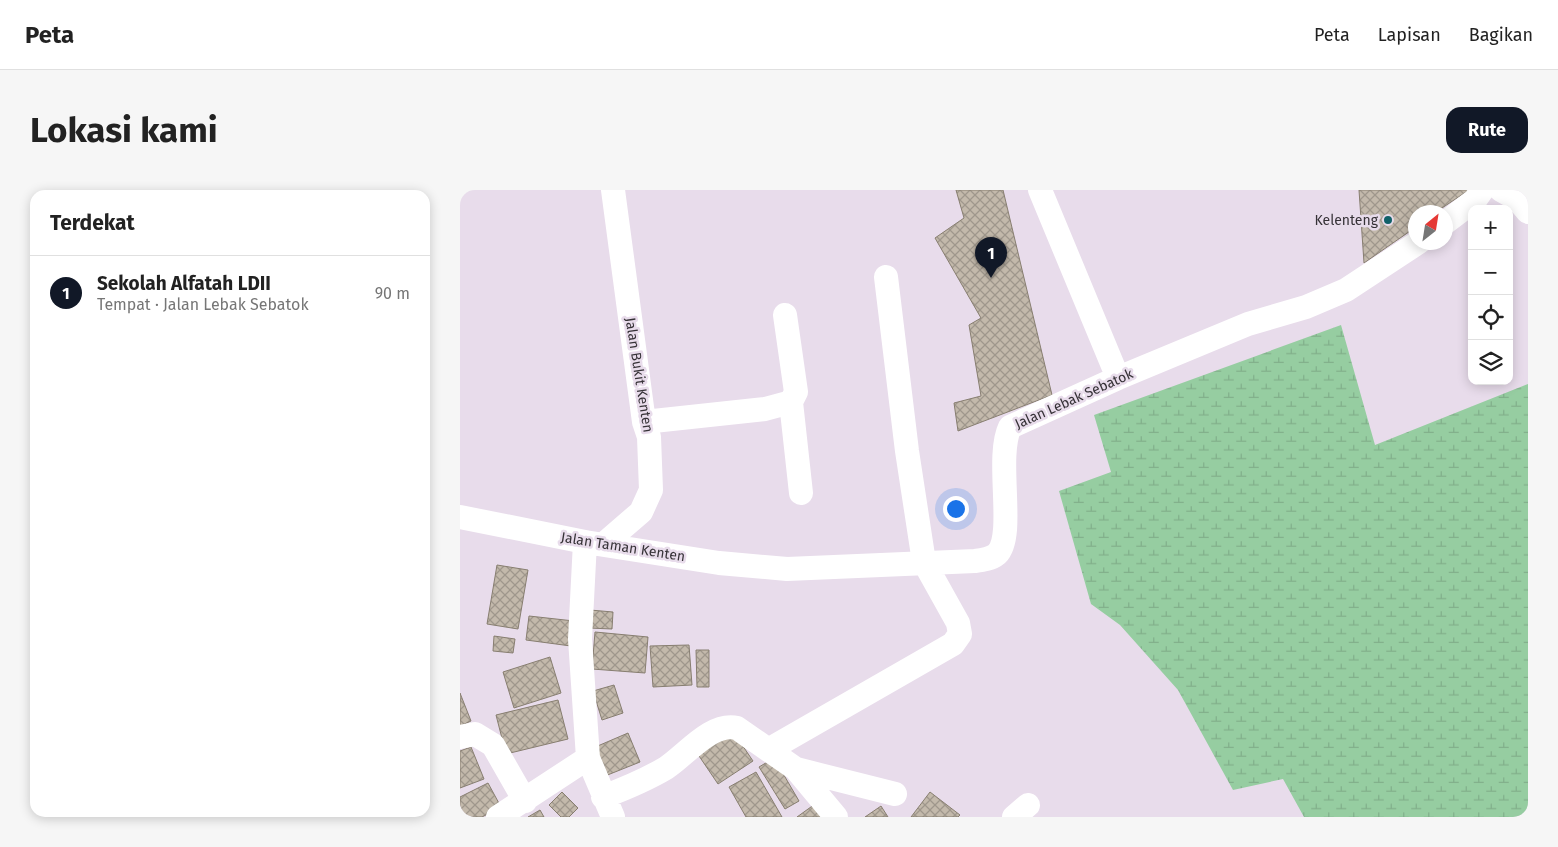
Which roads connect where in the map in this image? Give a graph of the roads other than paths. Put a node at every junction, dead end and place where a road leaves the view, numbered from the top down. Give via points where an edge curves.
1 (613, 190) edge
2 (1040, 190) edge
3 (1482, 190) edge
4 (1501, 190) edge
5 (1528, 212) edge
6 (1453, 217) edge
7 (1408, 249) edge
8 (886, 277) dead end
9 (785, 315) dead end
10 (1118, 378) junction
11 (790, 402) junction
12 (644, 422) junction
13 (801, 493) dead end
14 (460, 517) edge
15 (595, 542) junction
16 (924, 562) junction
17 (787, 569) joint
18 (460, 737) edge
19 (770, 750) junction
20 (588, 758) junction
21 (796, 769) junction
22 (895, 794) dead end
23 (525, 801) junction
24 (608, 807) edge
25 (498, 817) edge
26 (836, 817) edge

1 - 12 street, Jalan Bukit Kenten
2 - 10 street
3 - 6 street via 1475,200
4 - 5 street via 1517,199
7 - 10 street, Jalan Lebak Sebatok via 1346,290 1306,307 1248,324
8 - 16 street
9 - 11 street via 796,392
10 - 16 street, Jalan Lebak Sebatok via 1010,427 1005,443 1005,534 998,553 975,561
11 - 12 street via 765,409
11 - 13 street
12 - 15 street, Jalan Bukit Kenten via 649,437 650,496 635,519
14 - 15 street, Jalan Taman Kenten
15 - 17 street, Jalan Taman Kenten via 720,563
15 - 20 street via 580,639
16 - 17 street, Jalan Lebak Sebatok
16 - 19 street via 958,623 957,641
18 - 23 street via 476,734 492,745
19 - 21 street
19 - 24 street via 737,728 726,726 665,768 629,787
20 - 23 street
20 - 24 street
21 - 22 street
21 - 26 street
23 - 25 street

